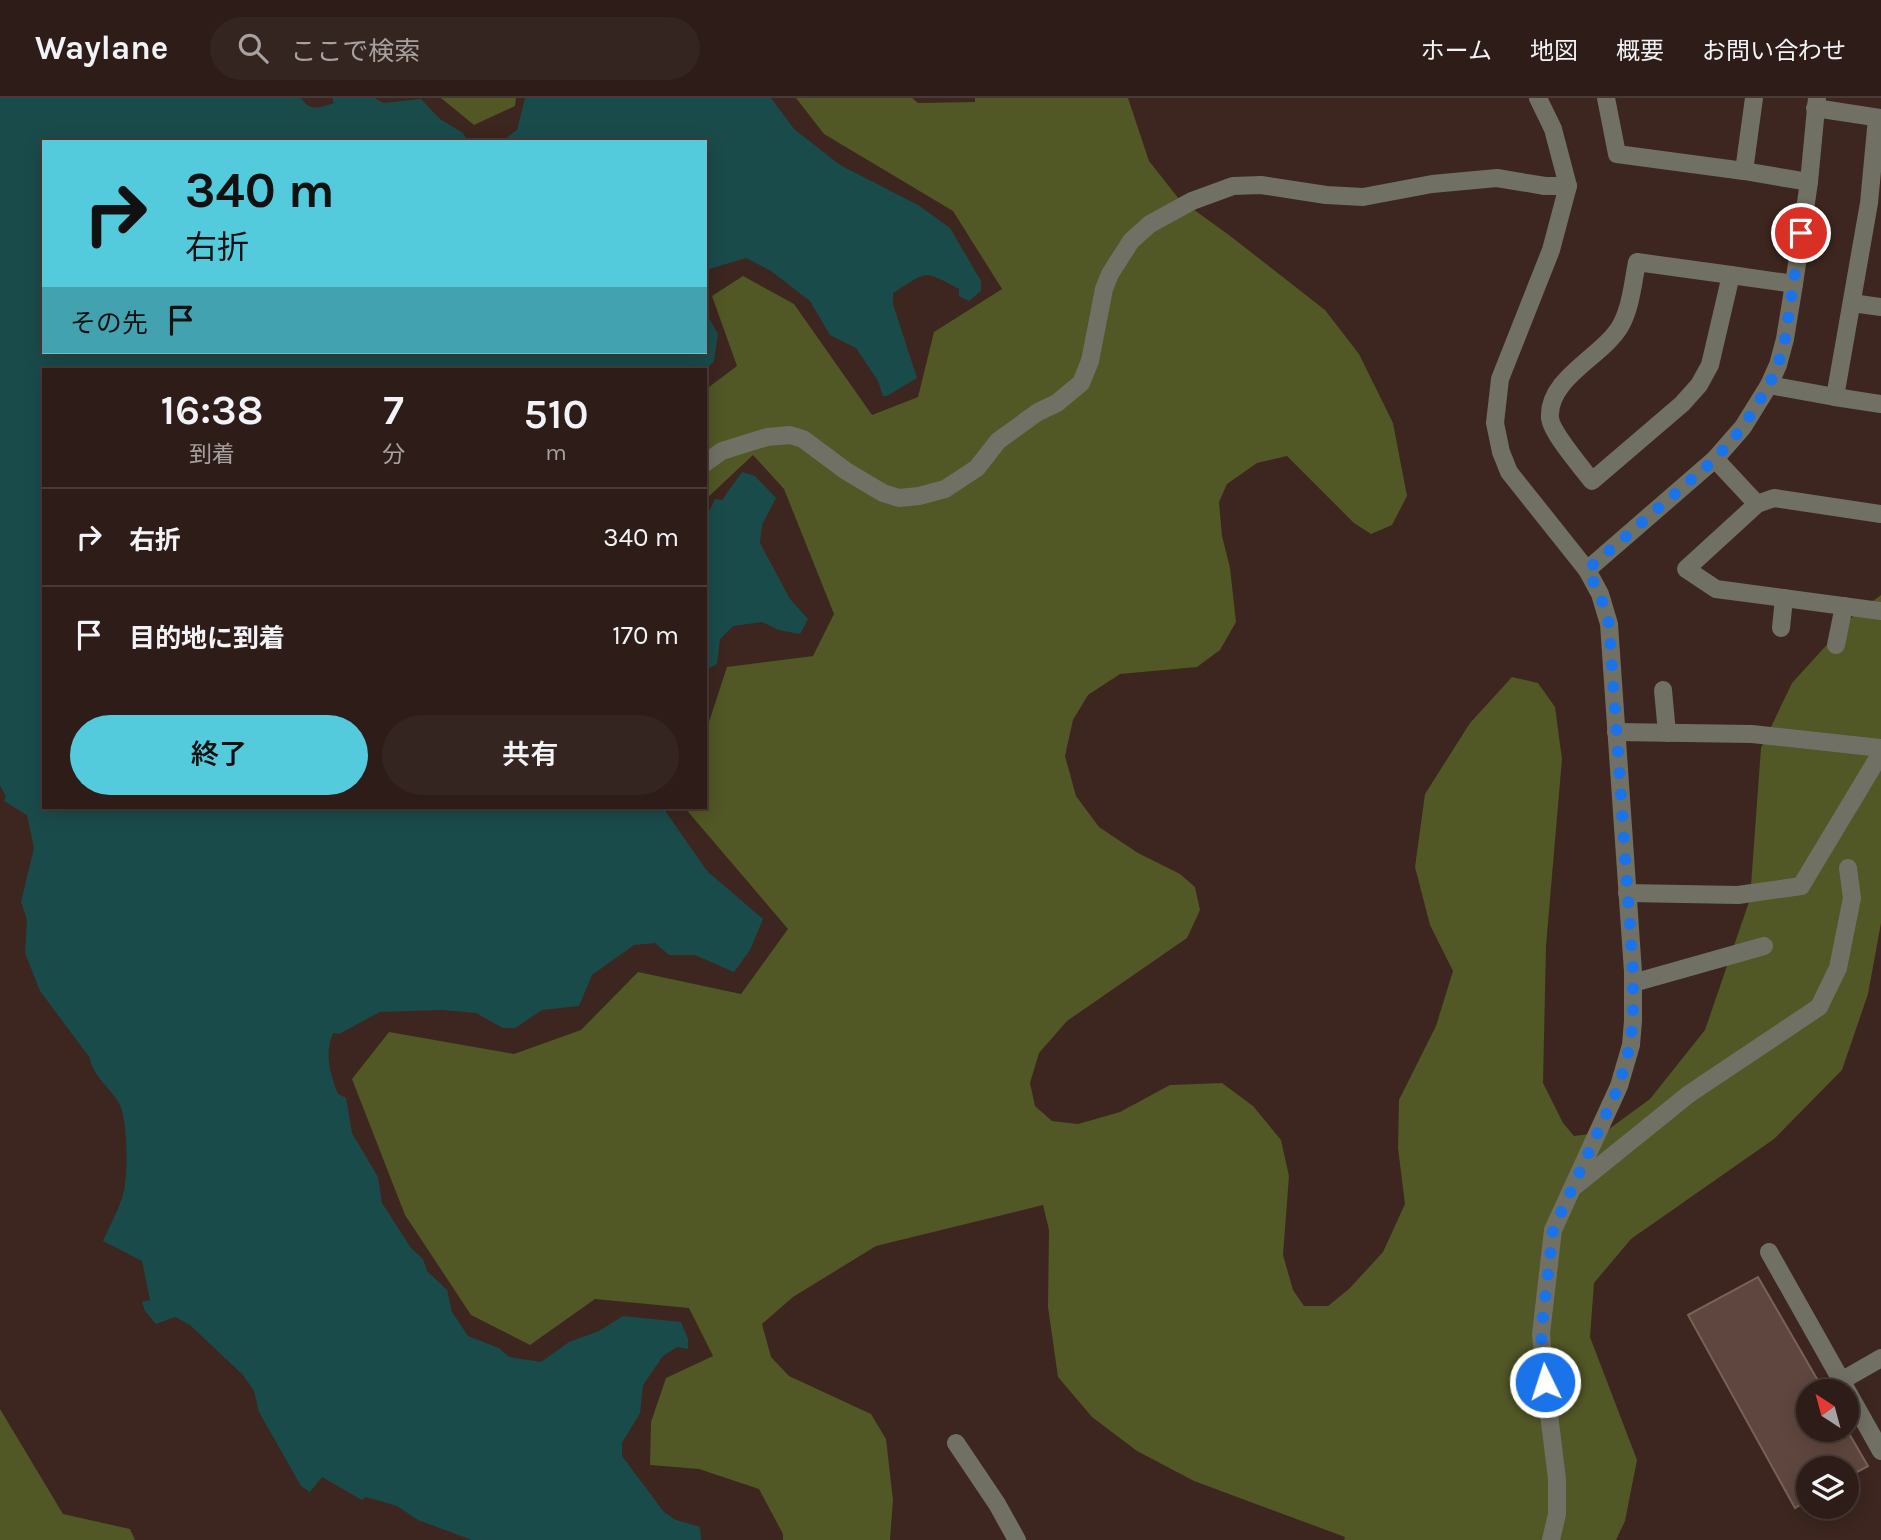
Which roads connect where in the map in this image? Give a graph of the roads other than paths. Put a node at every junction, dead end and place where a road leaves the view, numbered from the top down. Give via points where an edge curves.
1 (1538, 98) edge
2 (1606, 98) edge
3 (1754, 98) edge
4 (1816, 103) edge
5 (1879, 118) edge
6 (1744, 171) junction
7 (1809, 182) junction
8 (1568, 186) junction
9 (1875, 204) edge
10 (1731, 275) junction
11 (1794, 284) junction
12 (1852, 303) junction
13 (1881, 307) edge
14 (1769, 385) junction
15 (1835, 397) junction
16 (1881, 404) edge
17 (1715, 459) junction
18 (707, 462) edge
19 (1757, 504) junction
20 (1881, 514) edge
21 (1587, 570) junction
22 (1784, 598) junction
23 (1844, 606) junction
24 (1881, 611) edge
25 (1781, 628) dead end
26 (1836, 645) dead end
27 (1663, 690) dead end
28 (1616, 732) junction
29 (1667, 733) junction
30 (1881, 751) edge
31 (1848, 868) dead end
32 (1628, 893) junction
33 (1764, 946) dead end
34 (1633, 983) junction
35 (1573, 1188) junction
36 (1769, 1252) dead end
37 (1881, 1358) edge
38 (1840, 1379) edge
39 (1844, 1379) edge
40 (1859, 1412) edge
41 (956, 1443) dead end
42 (1881, 1451) edge
43 (1017, 1540) edge
44 (1551, 1540) edge

1 - 8 street via 1553,129
2 - 6 street via 1617,154
3 - 6 street
4 - 5 street
4 - 7 street
5 - 9 street
6 - 7 street
7 - 11 street
8 - 18 street via 1497,178 1363,197 1233,186 1192,201 1150,224 1131,241 1104,289 1090,361 1081,383 998,441 977,468 945,489 899,498 883,493 790,435 722,451
8 - 21 street via 1551,250 1500,379 1495,423 1509,472
9 - 12 street
10 - 10 street via 1637,262 1621,326 1563,382 1553,402 1550,419 1558,436 1592,481 1699,385 1710,365
10 - 11 street
11 - 14 street via 1785,339
12 - 13 street
12 - 15 street
14 - 15 street
14 - 17 street via 1743,427
15 - 16 street
17 - 19 street
17 - 21 street
19 - 20 street via 1774,498
19 - 22 street via 1686,569 1716,589
21 - 28 street via 1609,624
22 - 23 street
22 - 25 street
23 - 24 street
23 - 26 street
27 - 29 street
28 - 29 street
28 - 32 street
29 - 30 street via 1752,734
30 - 32 street via 1801,886 1738,895
31 - 35 street via 1852,898 1843,945 1838,968 1819,1007 1689,1094
32 - 34 street
33 - 34 street
34 - 35 street via 1630,1045 1619,1086
35 - 44 street via 1553,1230 1541,1334 1557,1479 1558,1514
36 - 38 street
37 - 39 street
40 - 42 street
41 - 43 street

